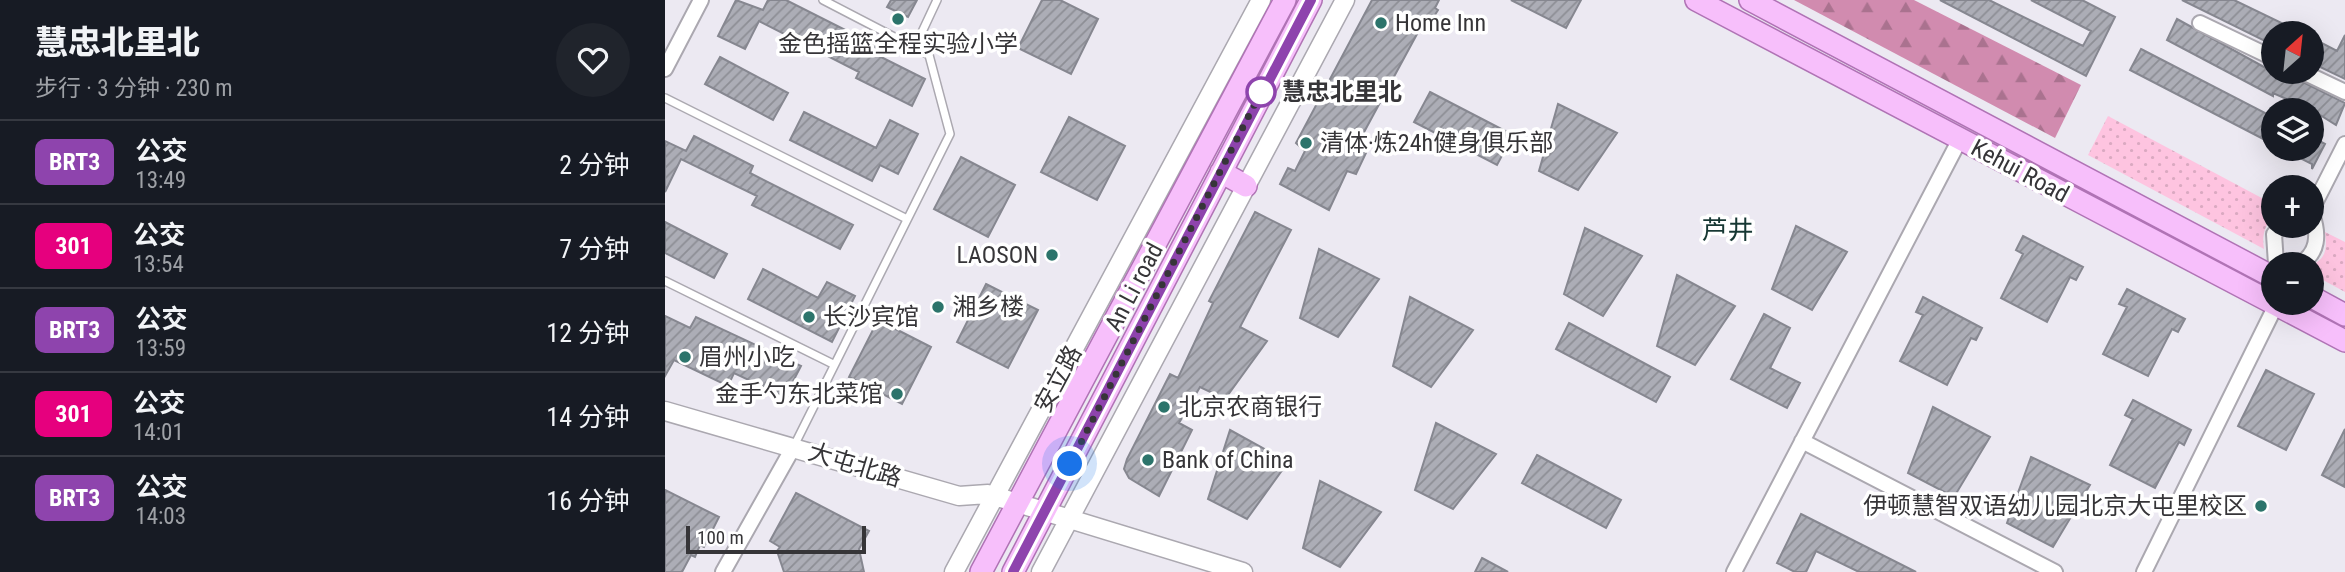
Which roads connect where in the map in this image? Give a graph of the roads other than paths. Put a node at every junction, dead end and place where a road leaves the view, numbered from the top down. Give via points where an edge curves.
1 (701, 0) edge
2 (823, 0) edge
3 (937, 0) edge
4 (1261, 0) edge
5 (1285, 0) edge
6 (1311, 0) edge
7 (1345, 0) edge
8 (1696, 0) edge
9 (1750, 0) edge
10 (2200, 23) dead end
11 (915, 47) junction
12 (2261, 52) edge
13 (665, 69) edge
14 (2324, 82) edge
15 (2345, 92) edge
16 (665, 99) edge
17 (1960, 139) junction
18 (2345, 144) edge
19 (1220, 173) junction
20 (1247, 186) junction
21 (2324, 187) edge
22 (907, 219) junction
23 (2261, 271) edge
24 (665, 281) edge
25 (2261, 297) edge
26 (2324, 304) edge
27 (2271, 315) edge
28 (2295, 315) edge
29 (2345, 315) edge
30 (2345, 341) edge
31 (833, 363) junction
32 (665, 411) edge
33 (1803, 441) junction
34 (794, 446) junction
35 (995, 496) junction
36 (1017, 503) junction
37 (1045, 512) junction
38 (1069, 519) junction
39 (723, 572) edge
40 (954, 572) edge
41 (981, 572) edge
42 (1013, 572) edge
43 (1041, 572) edge
44 (1243, 572) edge
45 (1734, 572) edge
46 (2055, 572) edge
47 (2144, 572) edge

1 - 13 street
2 - 11 lane
3 - 11 lane
4 - 35 street, 安立路
5 - 36 main road, An Li road
6 - 19 main road, An Li road
7 - 20 street
8 - 17 main road, Kehui Road
9 - 23 main road, Kehui Road
10 - 12 street
11 - 22 lane via 929,55 950,134
14 - 15 street
16 - 22 lane
17 - 25 main road, Kehui Road
17 - 33 street
18 - 21 street
19 - 20 main road
19 - 37 main road, An Li road
20 - 38 street
22 - 31 lane
24 - 31 lane
26 - 29 main road
27 - 47 street
28 - 30 main road, Kehui Road
31 - 34 lane
32 - 34 street, 大屯北路
33 - 45 street
33 - 46 street
34 - 35 street, 大屯北路 via 959,496
34 - 39 street
35 - 36 street, 大屯北路
35 - 40 street, 安立路
36 - 37 street, 大屯北路
36 - 41 main road, An Li road
37 - 38 street, 大屯北路
37 - 42 main road, An Li road
38 - 43 street
38 - 44 street

